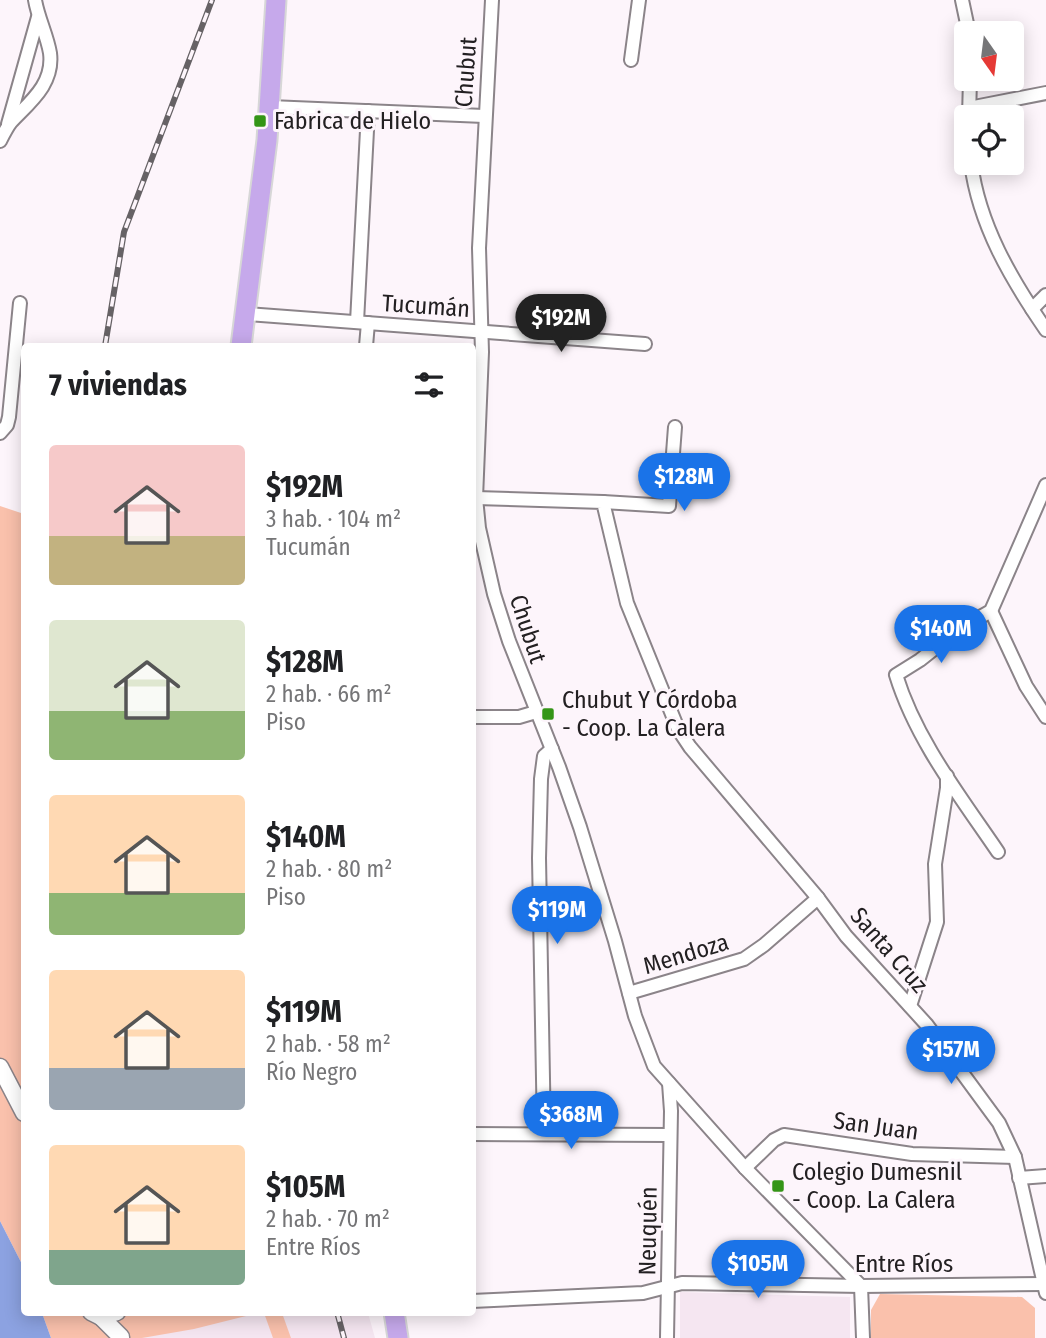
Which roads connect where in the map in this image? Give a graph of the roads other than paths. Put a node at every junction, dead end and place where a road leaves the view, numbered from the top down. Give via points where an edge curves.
1 (35, 0) edge
2 (276, 0) edge
3 (492, 0) edge
4 (639, 0) edge
5 (962, 0) edge
6 (38, 16) junction
7 (966, 21) edge
8 (631, 60) dead end
9 (1046, 93) edge
10 (1000, 105) edge
11 (270, 107) junction
12 (368, 111) junction
13 (484, 116) junction
14 (7, 128) junction
15 (0, 141) edge
16 (973, 175) edge
17 (1046, 295) edge
18 (20, 303) dead end
19 (1032, 309) junction
20 (246, 314) junction
21 (362, 322) junction
22 (481, 330) junction
23 (1046, 330) edge
24 (241, 343) edge
25 (366, 343) edge
26 (645, 344) dead end
27 (675, 427) dead end
28 (0, 433) edge
29 (1046, 485) edge
30 (476, 498) junction
31 (603, 502) junction
32 (1042, 506) edge
33 (991, 611) junction
34 (536, 712) junction
35 (476, 717) edge
36 (1046, 717) edge
37 (552, 749) junction
38 (947, 776) junction
39 (998, 852) dead end
40 (818, 898) junction
41 (629, 993) junction
42 (910, 1006) junction
43 (0, 1068) edge
44 (669, 1083) junction
45 (21, 1107) edge
46 (476, 1134) edge
47 (544, 1134) junction
48 (670, 1135) junction
49 (1015, 1157) junction
50 (745, 1168) junction
51 (1046, 1176) edge
52 (1019, 1178) junction
53 (668, 1285) junction
54 (861, 1286) junction
55 (1045, 1289) edge
56 (476, 1301) edge
57 (108, 1316) edge
58 (395, 1316) edge
59 (121, 1338) edge
60 (398, 1338) edge
61 (667, 1338) edge
62 (863, 1338) edge

1 - 6 street
2 - 11 main road
3 - 13 street, Chubut
4 - 8 street
5 - 7 street
6 - 14 street
6 - 14 street via 51,58 48,76 33,102
9 - 10 street
11 - 12 street
11 - 20 main road
12 - 13 street
12 - 21 street
13 - 22 street, Chubut
14 - 15 street
16 - 19 street via 990,233
17 - 19 street
18 - 28 street via 9,417
19 - 23 street
20 - 21 street, Tucumán
20 - 24 main road
21 - 22 street, Tucumán
21 - 25 street
22 - 26 street, Tucumán
22 - 30 street, Chubut
27 - 31 street via 669,506
29 - 32 street
30 - 31 street
30 - 34 street, Chubut via 492,584
31 - 40 street, Santa Cruz via 627,603 678,729
32 - 33 street
33 - 36 street
33 - 38 street via 896,675 912,716
34 - 35 street via 519,717
34 - 37 street, Chubut
37 - 41 street, Chubut
37 - 47 street via 544,756 540,792
38 - 39 street
38 - 42 street via 935,864 937,922
40 - 41 street, Mendoza via 744,959
40 - 42 street, Santa Cruz via 845,936
41 - 44 street, Chubut via 649,1055
42 - 49 street, Santa Cruz via 999,1123
43 - 45 street
44 - 48 street, Neuquén
44 - 50 street, Chubut
46 - 47 street
47 - 48 street
48 - 53 street, Neuquén
49 - 50 street, San Juan via 897,1152 784,1135
49 - 52 street, Santa Cruz
50 - 54 street, Chubut
51 - 52 street
52 - 55 street, Santa Cruz
53 - 54 street, Entre Ríos
53 - 56 street, Entre Ríos via 643,1293
53 - 61 street, Neuquén
54 - 55 street, Entre Ríos
54 - 62 street
57 - 59 street
58 - 60 main road

